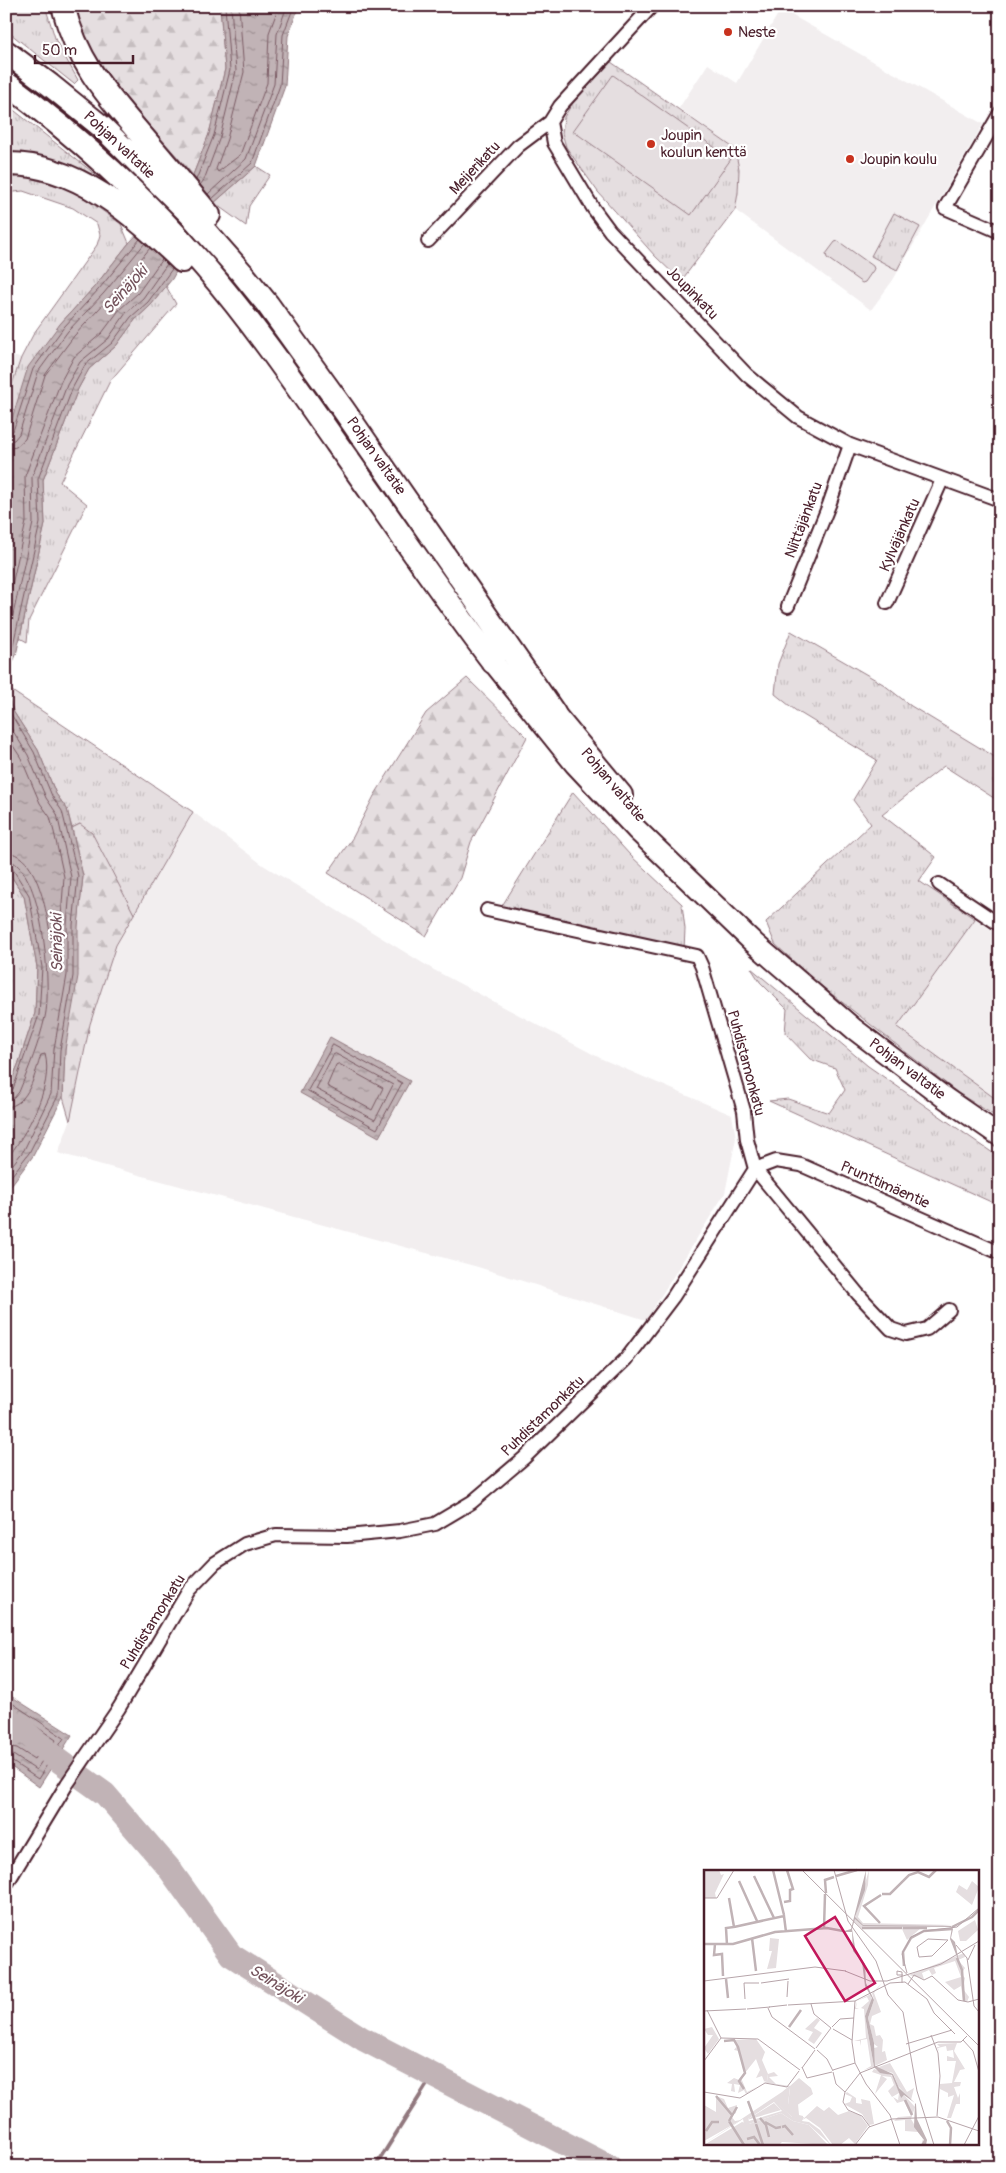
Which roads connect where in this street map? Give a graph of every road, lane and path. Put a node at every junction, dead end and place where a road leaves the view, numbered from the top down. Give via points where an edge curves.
1 (63, 6) edge
2 (652, 6) edge
3 (6, 52) edge
4 (6, 83) edge
5 (1000, 113) edge
6 (550, 122) junction
7 (6, 164) edge
8 (158, 169) junction
9 (125, 198) junction
10 (1000, 232) edge
11 (428, 241) dead end
12 (850, 445) junction
13 (942, 480) junction
14 (1000, 500) edge
15 (887, 603) dead end
16 (788, 606) dead end
17 (493, 662) joint
18 (554, 713) joint
19 (939, 884) dead end
20 (707, 896) junction
21 (487, 910) dead end
22 (1000, 925) edge
23 (1000, 1136) edge
24 (755, 1169) junction
25 (1000, 1253) edge
26 (949, 1310) dead end
27 (6, 1885) edge

1 - 8 highway via 82,58
2 - 6 street via 565,100
3 - 8 highway, Pohjan valtatie
4 - 9 highway, Pohjan valtatie via 42,110
5 - 10 street via 944,208
6 - 11 street, Meijerikatu via 518,146
6 - 12 street, Joupinkatu via 554,143 610,231 747,375 798,417
7 - 9 highway via 22,164 63,174
8 - 18 highway, Pohjan valtatie via 246,263 268,305
9 - 17 highway, Pohjan valtatie via 201,272 270,348
12 - 13 street, Joupinkatu
12 - 16 street, Niittäjänkatu
13 - 14 street, Joupinkatu
13 - 15 street, Kylväjänkatu
17 - 20 main road, Pohjan valtatie via 575,764 636,829
18 - 20 main road, Pohjan valtatie
19 - 22 street
20 - 23 main road, Pohjan valtatie via 754,942 854,1029
21 - 24 street, Puhdistamonkatu via 697,956 740,1095
24 - 25 street, Prunttimäentie via 776,1161 801,1164
24 - 26 street via 891,1329 906,1334 926,1329
24 - 27 street, Puhdistamonkatu via 672,1297 626,1359 524,1458 472,1502 435,1524 400,1532 347,1536 276,1535 245,1544 215,1563 189,1590 119,1708 67,1784

